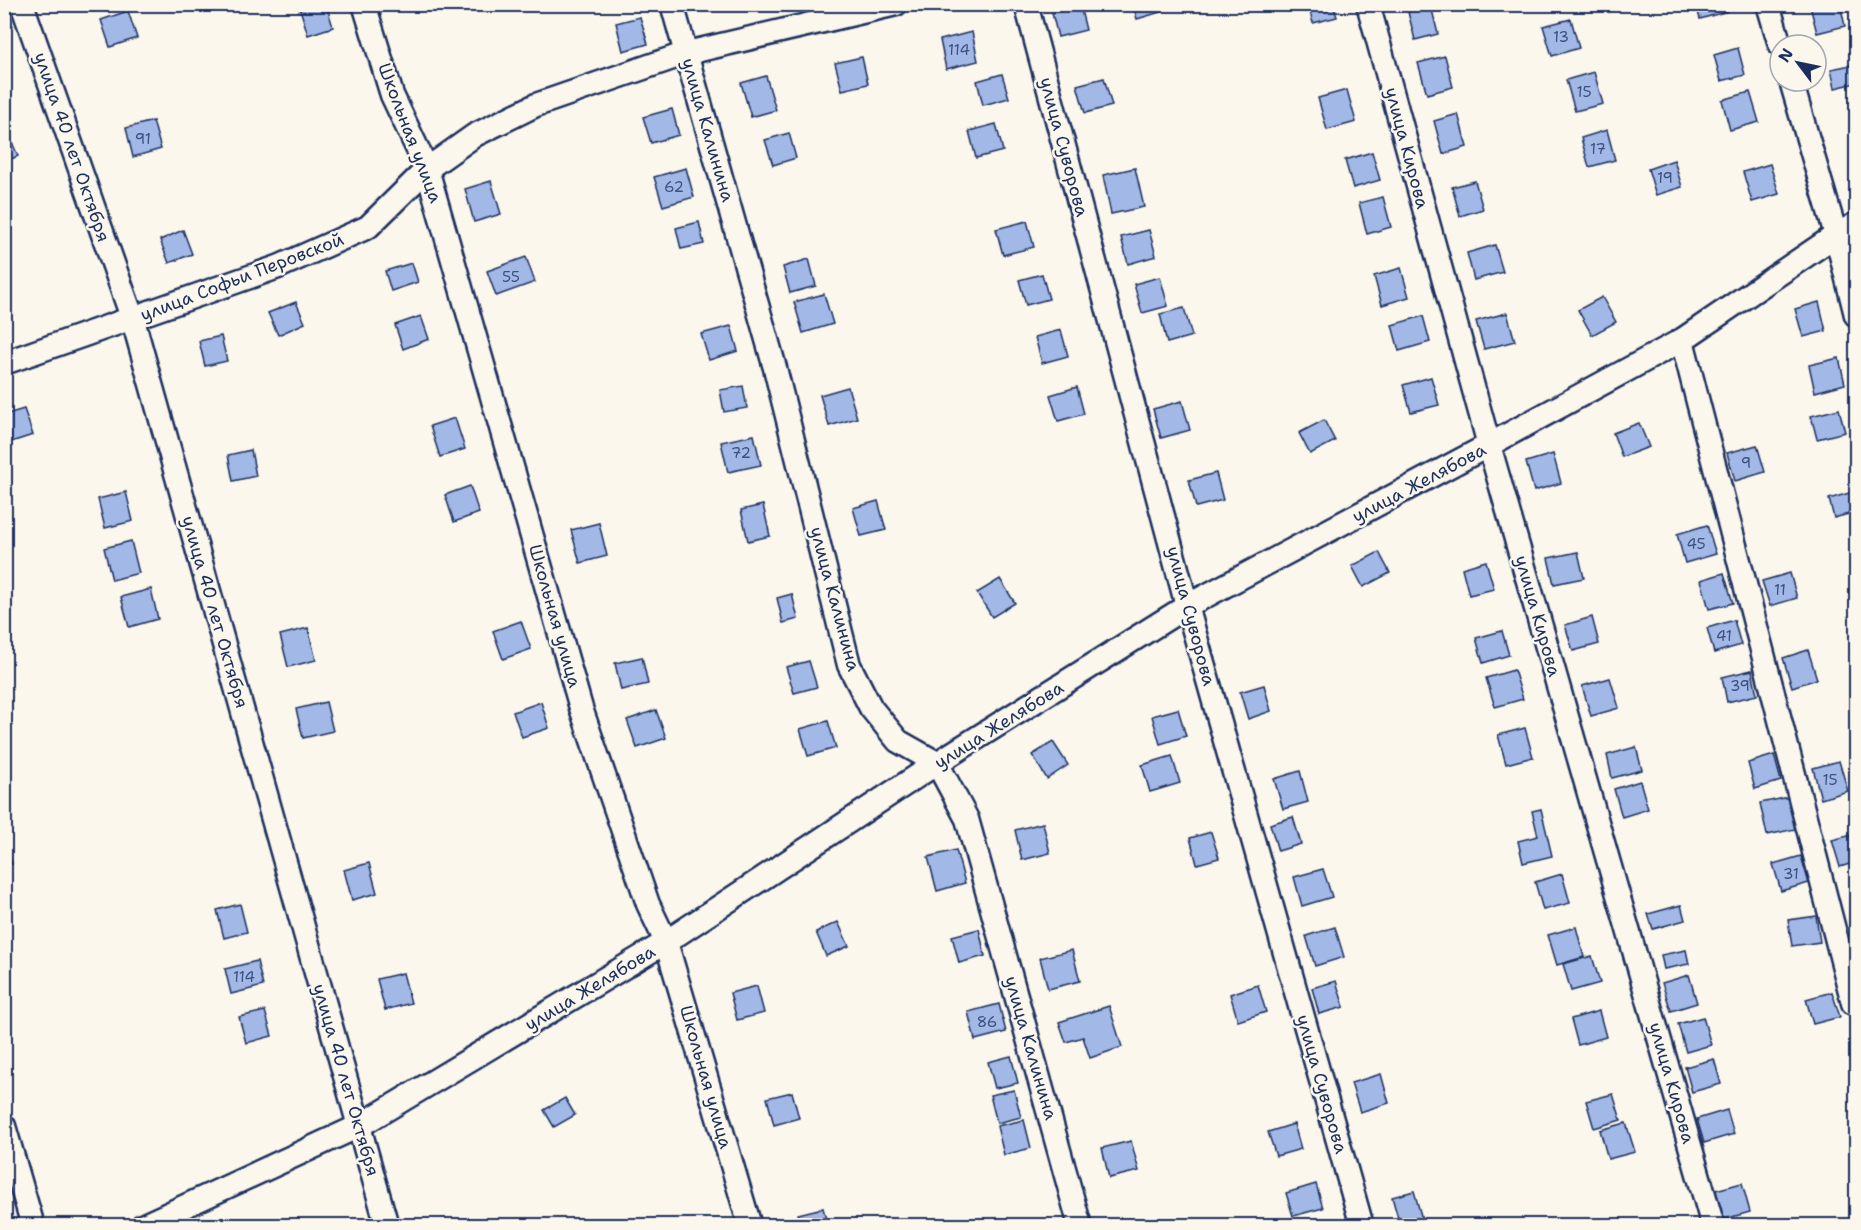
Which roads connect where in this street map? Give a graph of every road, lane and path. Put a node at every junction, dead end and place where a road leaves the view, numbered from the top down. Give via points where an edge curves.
1 (22, 4) edge
2 (364, 4) edge
3 (672, 4) edge
4 (896, 4) edge
5 (1026, 4) edge
6 (1368, 4) edge
7 (1768, 4) edge
8 (1776, 33) edge
9 (687, 53) junction
10 (1795, 93) edge
11 (427, 170) junction
12 (1857, 224) edge
13 (1836, 235) junction
14 (1857, 315) edge
15 (133, 320) junction
16 (1682, 340) junction
17 (4, 363) edge
18 (1490, 445) junction
19 (1187, 606) junction
20 (937, 763) junction
21 (666, 942) junction
22 (1853, 1003) dead end
23 (4, 1126) edge
24 (359, 1126) junction
25 (33, 1226) edge
26 (142, 1226) edge
27 (387, 1226) edge
28 (750, 1226) edge
29 (1080, 1226) edge
30 (1362, 1226) edge
31 (1713, 1226) edge

1 - 15 street, улица 40 лет Октября
2 - 11 street, Школьная улица via 392,95
3 - 9 street, улица Калинина
4 - 9 street, улица Софьи Перовской
5 - 19 street, улица Суворова
6 - 18 street, улица Кирова
7 - 8 street
9 - 11 street, улица Софьи Перовской via 536,105 475,135
9 - 20 street, улица Калинина via 775,368 849,665 871,708 898,741
10 - 13 street
11 - 15 street, улица Софьи Перовской via 368,227 278,267
11 - 21 street, Школьная улица via 581,708 648,904
12 - 13 street, улица Желябова
13 - 14 street
13 - 16 street, улица Желябова
15 - 17 street, улица Софьи Перовской
15 - 24 street, улица 40 лет Октября
16 - 18 street, улица Желябова
16 - 22 street
18 - 19 street, улица Желябова
18 - 31 street, улица Кирова
19 - 20 street, улица Желябова
19 - 30 street, улица Суворова
20 - 21 street, улица Желябова
20 - 29 street, улица Калинина via 967,819
21 - 24 street, улица Желябова
21 - 28 street, Школьная улица
23 - 25 street
24 - 26 street, улица Желябова
24 - 27 street, улица 40 лет Октября

